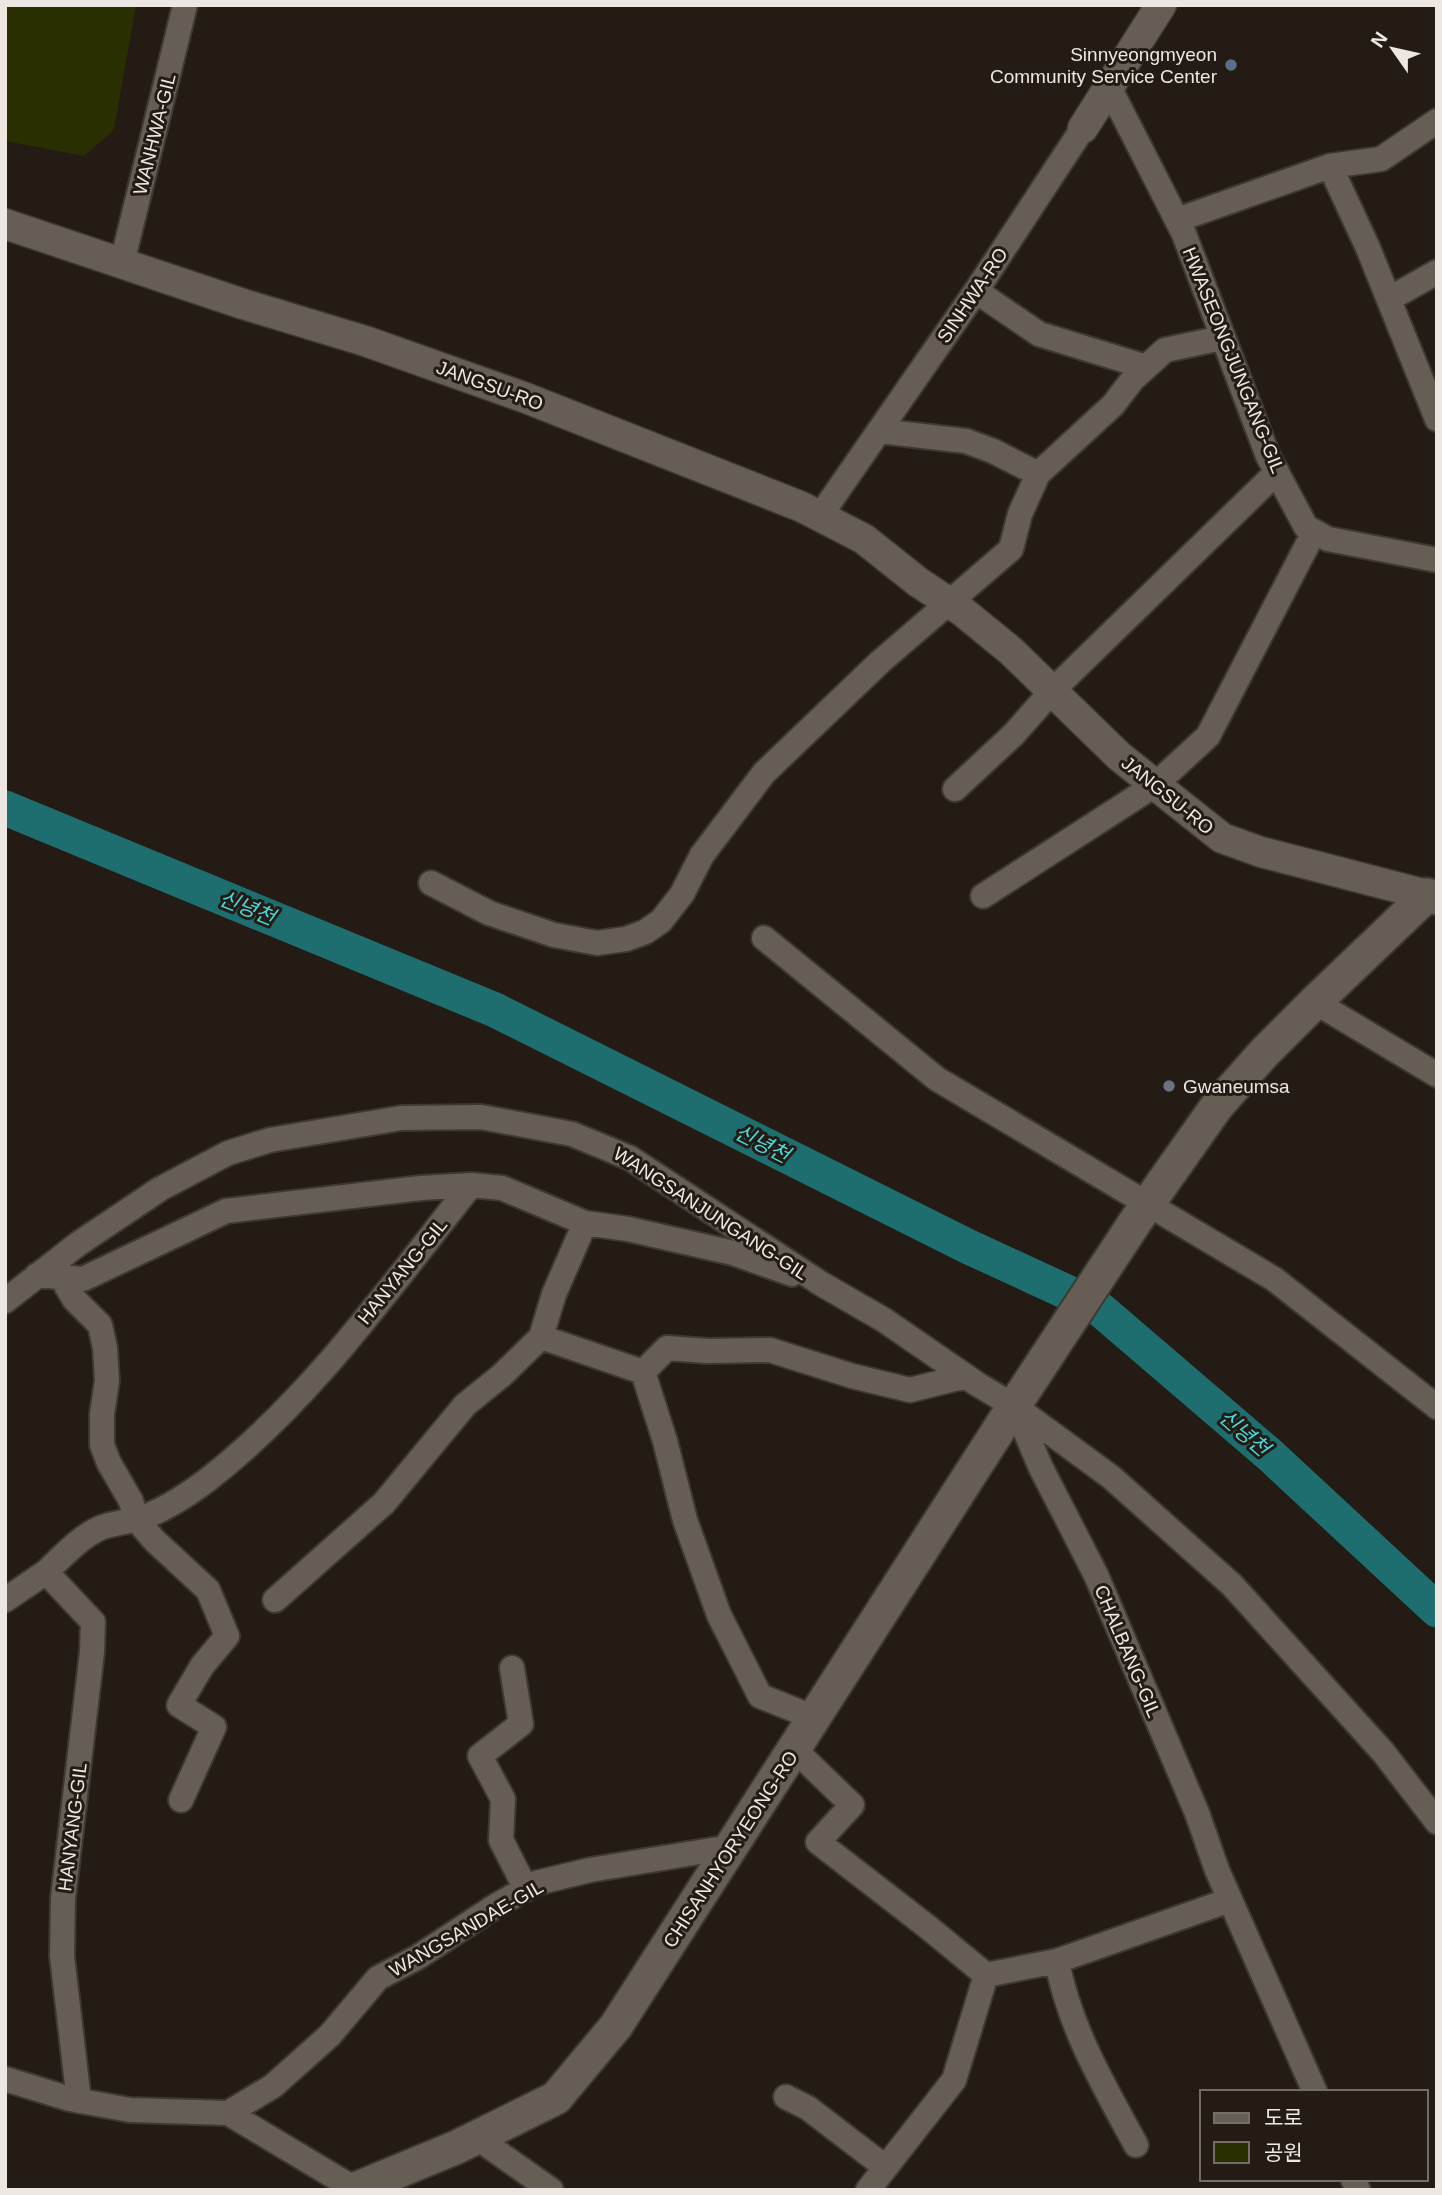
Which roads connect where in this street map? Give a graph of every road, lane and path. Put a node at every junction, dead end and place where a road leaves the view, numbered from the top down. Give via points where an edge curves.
1 (185, 5) edge
2 (1161, 5) edge
3 (1109, 88) junction
4 (1437, 121) edge
5 (1083, 128) joint
6 (1330, 166) junction
7 (1177, 220) junction
8 (5, 224) edge
9 (122, 263) junction
10 (1437, 272) edge
11 (976, 291) junction
12 (1389, 299) junction
13 (1222, 338) junction
14 (1146, 368) junction
15 (1437, 419) edge
16 (879, 431) junction
17 (1277, 472) junction
18 (1038, 474) junction
19 (820, 516) junction
20 (1314, 531) junction
21 (1437, 560) edge
22 (948, 602) junction
23 (1052, 691) junction
24 (1155, 785) junction
25 (955, 789) dead end
26 (431, 883) dead end
27 (983, 896) dead end
28 (1432, 896) edge
29 (764, 938) dead end
30 (1315, 1002) junction
31 (1437, 1075) edge
32 (471, 1185) junction
33 (1141, 1213) junction
34 (585, 1223) junction
35 (49, 1276) junction
36 (820, 1283) junction
37 (5, 1301) edge
38 (541, 1337) junction
39 (643, 1372) junction
40 (966, 1376) junction
41 (1014, 1406) junction
42 (1437, 1406) edge
43 (136, 1519) junction
44 (47, 1572) junction
45 (5, 1600) edge
46 (275, 1600) dead end
47 (512, 1668) dead end
48 (815, 1718) junction
49 (795, 1750) junction
50 (181, 1800) dead end
51 (1437, 1822) edge
52 (730, 1847) junction
53 (526, 1889) junction
54 (1230, 1900) junction
55 (1057, 1961) junction
56 (986, 1975) junction
57 (5, 2079) edge
58 (1314, 2090) edge
59 (786, 2097) dead end
60 (79, 2101) junction
61 (228, 2113) junction
62 (476, 2137) junction
63 (1136, 2145) dead end
64 (885, 2167) junction
65 (354, 2189) edge
66 (551, 2190) edge
67 (868, 2190) edge

1 - 9 street, WANHWA-GIL
2 - 3 street
3 - 5 street
3 - 7 street, HWASEONGJUNGANG-GIL
4 - 6 street via 1381,159
5 - 11 street, SINHWA-RO
6 - 7 street
6 - 12 street
7 - 13 street, HWASEONGJUNGANG-GIL
8 - 9 street, JANGSU-RO
9 - 19 street, JANGSU-RO via 526,398
10 - 12 street
11 - 14 street via 1039,334
11 - 16 street, SINHWA-RO
12 - 15 street
13 - 14 street via 1165,350
13 - 17 street, HWASEONGJUNGANG-GIL
14 - 18 street
16 - 18 street via 966,441
16 - 19 street, SINHWA-RO
17 - 20 street, HWASEONGJUNGANG-GIL via 1306,527
17 - 23 street
18 - 22 street via 1011,549
19 - 22 street, JANGSU-RO via 864,539
20 - 21 street via 1328,539
20 - 24 street via 1208,736
22 - 23 street, JANGSU-RO via 1011,651
22 - 26 street via 764,773 702,855 682,894 661,921 645,932 597,943 554,934 489,913
23 - 24 street, JANGSU-RO
23 - 25 street
24 - 27 street
24 - 28 street, JANGSU-RO via 1222,838
28 - 30 main road
29 - 33 street via 937,1079
30 - 31 street
30 - 33 main road via 1217,1106
32 - 34 street via 502,1188
32 - 35 street via 226,1212 83,1279
32 - 43 street, HANYANG-GIL via 381,1300 273,1422 183,1499
33 - 41 main road, CHISANHYORYEONG-RO
33 - 42 street via 1274,1279
34 - 36 street via 733,1253
34 - 38 street
35 - 36 street, WANGSANJUNGANG-GIL via 78,1244 160,1189 228,1153 270,1140 401,1118 481,1116 572,1134 608,1147
35 - 37 street, WANGSANJUNGANG-GIL
35 - 43 street via 100,1325 107,1381 102,1445
36 - 40 street, WANGSANJUNGANG-GIL
38 - 39 street
38 - 46 street via 465,1405 384,1503
39 - 40 street via 667,1348 770,1350 910,1390
39 - 48 street via 685,1520 719,1615 760,1696
40 - 41 street, WANGSANJUNGANG-GIL
41 - 48 main road, CHISANHYORYEONG-RO
41 - 51 street, WANGSANJUNGANG-GIL via 1111,1477 1232,1585 1383,1752
41 - 54 street, CHALBANG-GIL via 1096,1575
43 - 44 street, HANYANG-GIL via 100,1528
43 - 50 street via 208,1590 227,1636 179,1705 214,1727
44 - 45 street, HANYANG-GIL
44 - 60 street, HANYANG-GIL via 93,1622 63,1898 62,1956
47 - 53 street via 521,1724 480,1756 503,1799 501,1840
48 - 49 main road, CHISANHYORYEONG-RO
49 - 52 main road, CHISANHYORYEONG-RO
49 - 56 street via 852,1805 818,1842
52 - 53 street, WANGSANDAE-GIL via 590,1870
52 - 62 main road, CHISANHYORYEONG-RO via 616,2026 556,2098
53 - 61 street, WANGSANDAE-GIL via 378,1978 320,2044 273,2086
54 - 55 street
54 - 58 street, CHALBANG-GIL
55 - 56 street
55 - 63 street via 1077,2029
56 - 64 street via 954,2080
57 - 60 street
59 - 64 street
60 - 61 street via 130,2110
61 - 65 street
62 - 65 main road, CHISANHYORYEONG-RO
62 - 66 street
64 - 67 street

